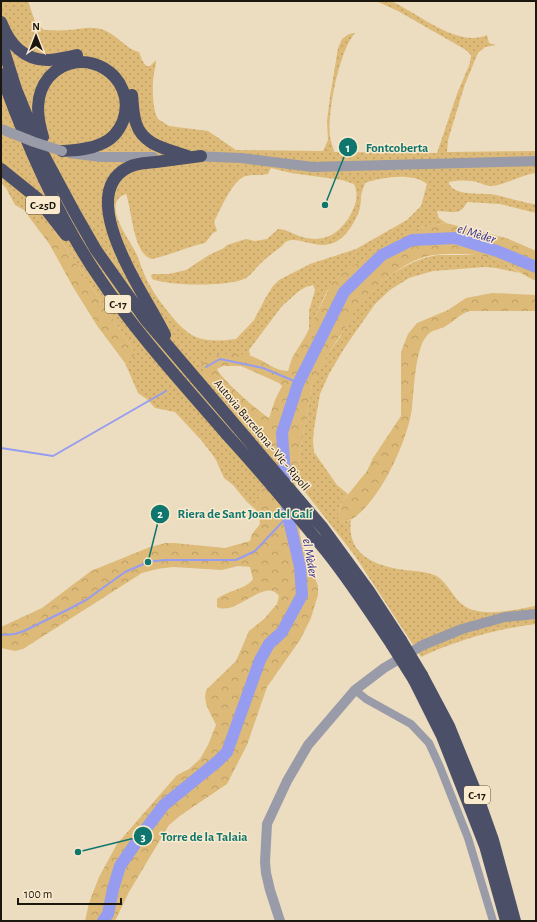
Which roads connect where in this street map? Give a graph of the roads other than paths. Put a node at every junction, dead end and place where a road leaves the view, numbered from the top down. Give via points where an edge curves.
1 (1, 22) edge
2 (1, 41) edge
3 (1, 74) edge
4 (1, 129) edge
5 (62, 151) junction
6 (46, 156) junction
7 (187, 156) junction
8 (201, 156) junction
9 (536, 161) edge
10 (1, 169) edge
11 (79, 245) junction
12 (171, 349) junction
13 (536, 614) edge
14 (396, 642) junction
15 (418, 678) junction
16 (355, 690) junction
17 (280, 921) edge
18 (492, 921) edge
19 (506, 921) edge
20 (515, 921) edge

1 - 7 highway via 13,44 31,57 48,60 90,55 114,65 130,87 136,122 144,136 158,146
2 - 6 highway, Autovia Barcelona - Vic - Ripoll / C-17 via 16,89 40,148
3 - 11 highway, Autovia Barcelona - Vic - Ripoll / C-17 via 33,155
4 - 5 street, bridge
5 - 6 highway via 100,145 114,135 122,122 126,106 122,87 102,66 82,62 67,65 55,72 44,85 38,113
5 - 7 street via 101,157
6 - 12 highway, Autovia Barcelona - Vic - Ripoll / C-17 via 96,250 145,319
7 - 8 street
8 - 9 street via 313,167
8 - 12 highway via 128,167 118,175 109,192 108,213 115,239 128,269
10 - 11 highway, C-25D via 37,198 73,244
11 - 14 highway, Autovia Barcelona - Vic - Ripoll / C-17 via 124,313 176,378 322,545
12 - 14 highway, Autovia Barcelona - Vic - Ripoll / C-17 via 323,528 369,591
13 - 16 street via 505,617 462,629 423,645 384,668
14 - 15 highway, Autovia Barcelona - Vic - Ripoll / C-17, bridge
15 - 19 highway, Autovia Barcelona - Vic - Ripoll / C-17 via 485,846
15 - 20 highway, Autovia Barcelona - Vic - Ripoll / C-17 via 449,726 477,795 493,840
16 - 17 street via 308,745 287,782 268,824 266,873
16 - 18 street via 411,724 429,743 468,838

